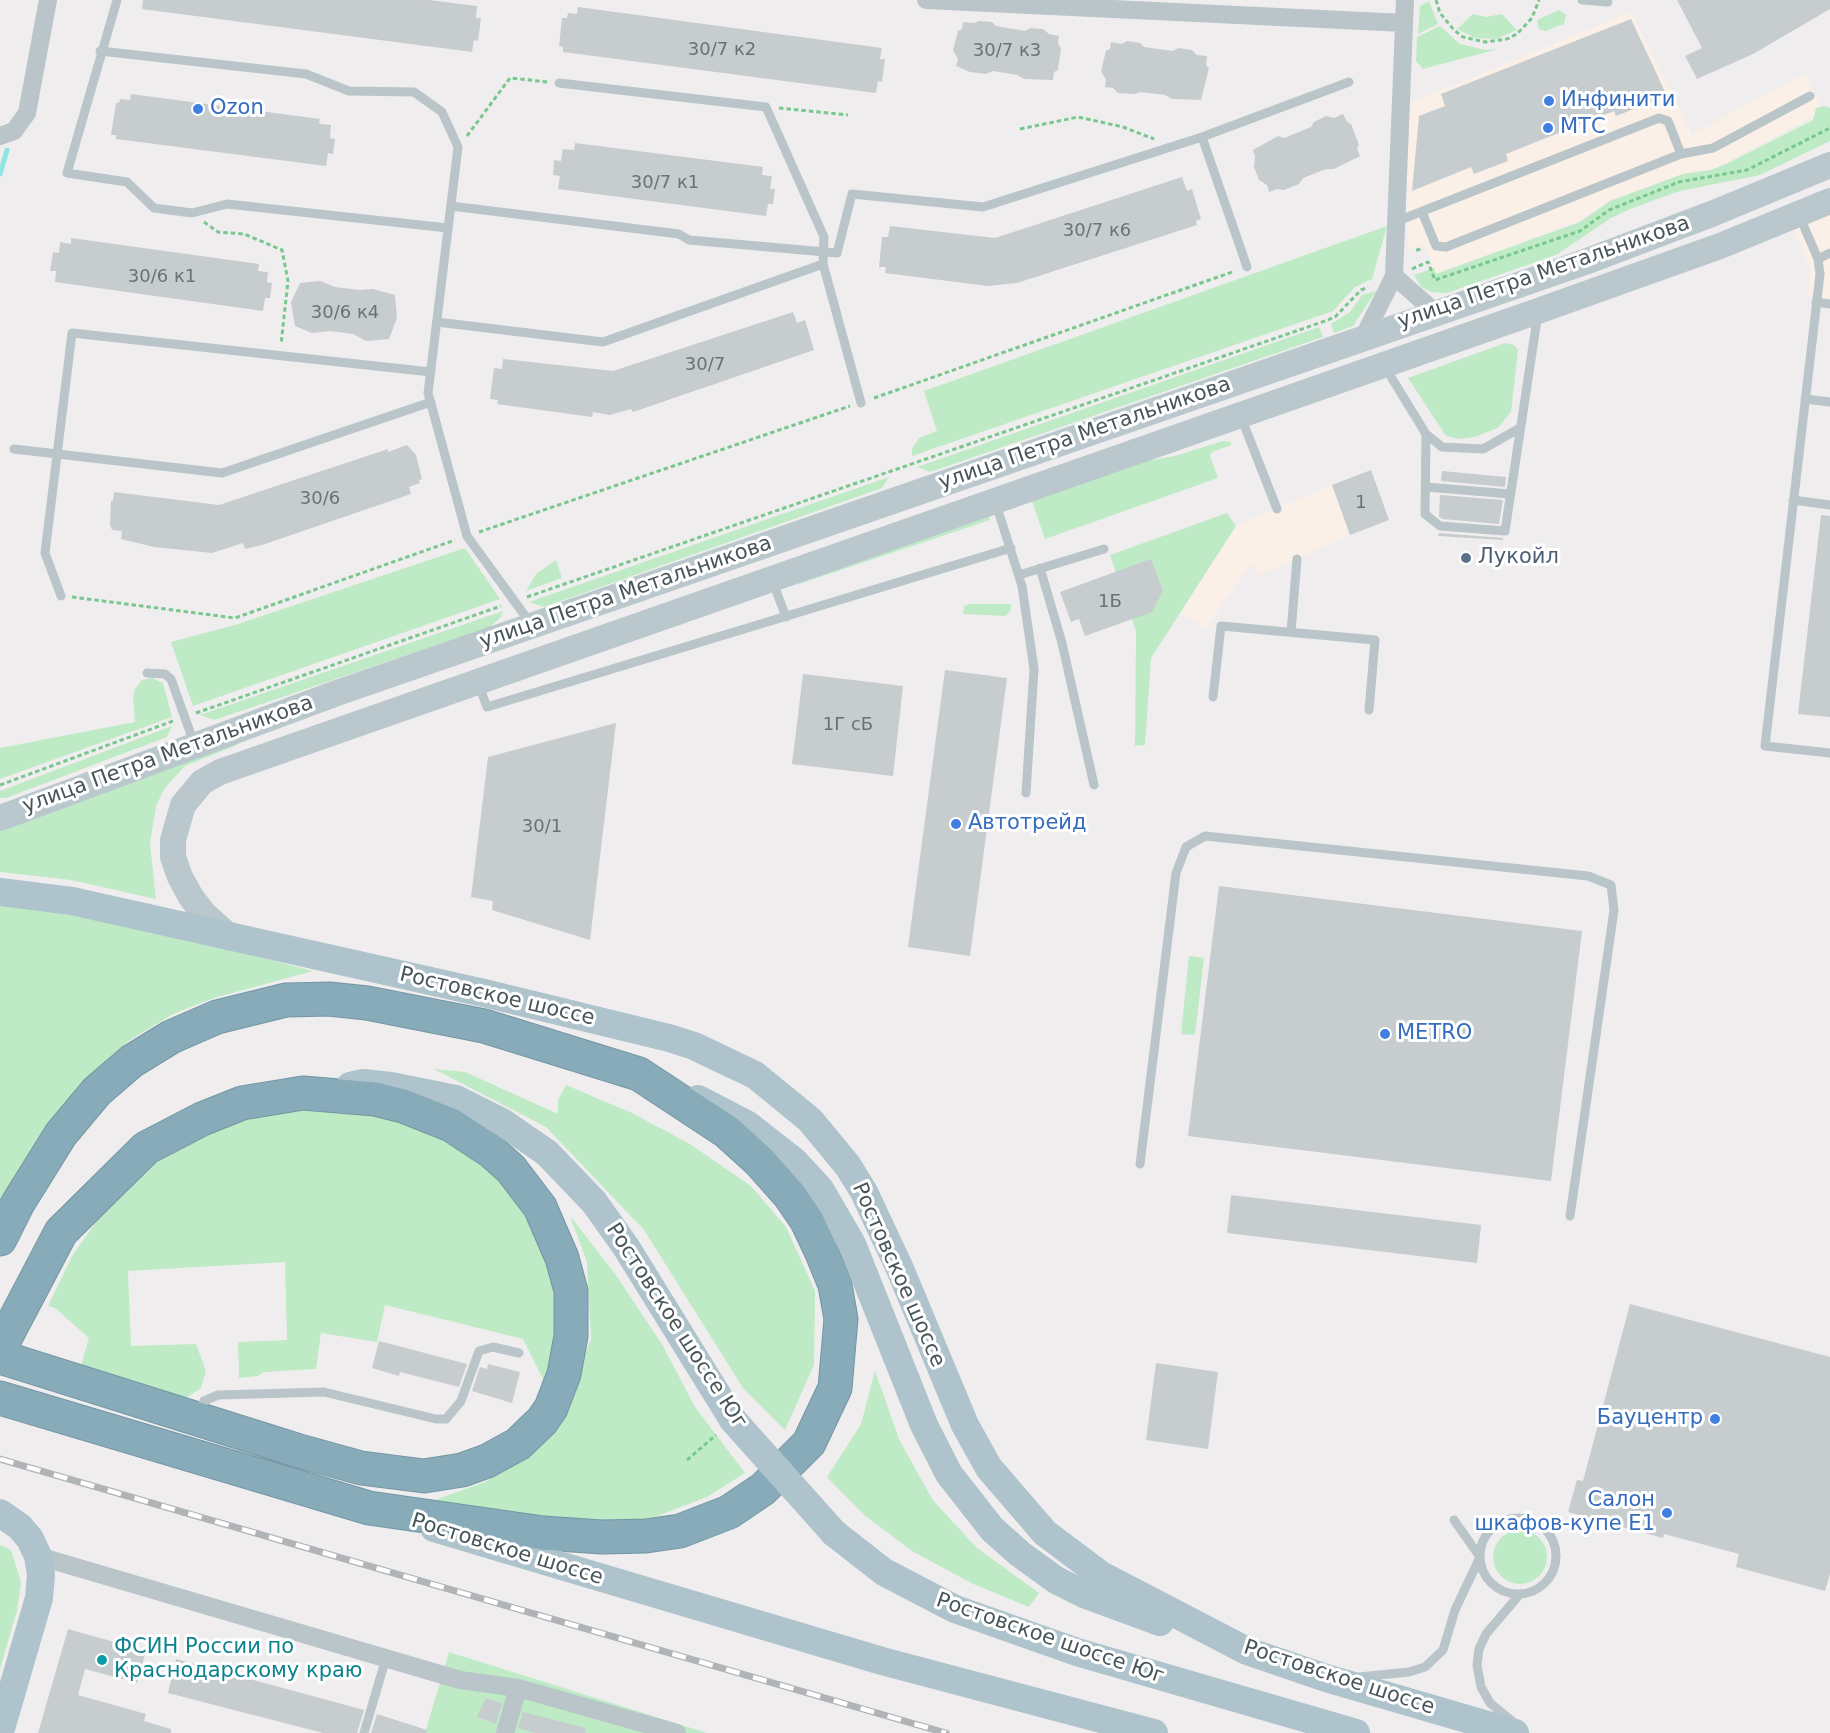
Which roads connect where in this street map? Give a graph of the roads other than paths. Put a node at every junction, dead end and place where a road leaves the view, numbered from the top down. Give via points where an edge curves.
1 (48, 0) edge
2 (117, 0) edge
3 (936, 0) edge
4 (1405, 0) edge
5 (1582, 0) edge
6 (1608, 2) dead end
7 (1404, 23) junction
8 (100, 51) junction
9 (1349, 81) dead end
10 (559, 83) road end
11 (1810, 96) dead end
12 (0, 136) edge
13 (1202, 137) junction
14 (1681, 154) junction
15 (1830, 165) edge
16 (1830, 201) edge
17 (451, 206) junction
18 (1422, 212) junction
19 (1798, 214) junction
20 (1395, 222) junction
21 (448, 228) junction
22 (823, 252) junction
23 (1830, 253) edge
24 (1818, 259) junction
25 (823, 264) junction
26 (1247, 267) road end
27 (1394, 276) junction
28 (1816, 302) junction
29 (1830, 304) edge
30 (1538, 311) junction
31 (1435, 312) junction
32 (437, 322) junction
33 (1364, 336) junction
34 (1384, 365) junction
35 (430, 372) junction
36 (1805, 399) junction
37 (431, 402) junction
38 (1830, 402) edge
39 (861, 403) road end
40 (1240, 415) junction
41 (1520, 428) junction
42 (1426, 434) junction
43 (14, 449) dead end
44 (57, 454) junction
45 (1426, 487) junction
46 (1510, 494) junction
47 (1793, 500) junction
48 (995, 502) junction
49 (1830, 505) edge
50 (1277, 508) dead end
51 (1011, 548) junction
52 (1104, 549) dead end
53 (1297, 559) dead end
54 (1040, 568) junction
55 (1019, 575) junction
56 (771, 579) junction
57 (61, 596) road end
58 (786, 617) junction
59 (532, 626) junction
60 (1291, 632) junction
61 (147, 673) dead end
62 (478, 680) junction
63 (337, 693) junction
64 (1213, 697) dead end
65 (1369, 710) dead end
66 (357, 723) junction
67 (195, 745) junction
68 (1830, 753) edge
69 (1094, 785) dead end
70 (1026, 793) dead end
71 (0, 818) edge
72 (0, 892) edge
73 (231, 938) junction
74 (639, 1074) junction
75 (317, 1093) junction
76 (1140, 1164) dead end
77 (1570, 1216) dead end
78 (0, 1239) edge
79 (3, 1345) edge
80 (519, 1353) dead end
81 (0, 1398) edge
82 (196, 1417) junction
83 (369, 1508) junction
84 (0, 1513) edge
85 (1454, 1520) dead end
86 (38, 1556) junction
87 (1480, 1557) junction
88 (1520, 1594) junction
89 (1247, 1651) junction
90 (386, 1658) junction
91 (1326, 1678) junction
92 (518, 1688) junction
93 (0, 1732) edge
94 (364, 1733) edge
95 (505, 1733) edge
96 (676, 1733) edge
97 (1154, 1733) edge
98 (1356, 1733) edge
99 (1515, 1733) edge
100 (1528, 1733) edge

1 - 12 street via 27,113 14,131
2 - 8 lane
3 - 7 street
4 - 7 street
5 - 6 lane
7 - 20 street
8 - 17 lane via 306,74 349,91 414,92 442,112 458,147
8 - 21 lane via 67,173 127,182 154,208 192,213 226,204
9 - 13 lane
10 - 22 lane via 766,106 824,237
11 - 14 lane via 1713,148
13 - 22 lane via 983,207 852,194 837,253
13 - 26 lane
14 - 18 lane via 1441,248 1433,242
14 - 18 lane via 1668,121 1659,118
15 - 31 main road, улица Петра Метальникова via 1585,262
16 - 19 main road, улица Петра Метальникова
17 - 21 lane
17 - 22 lane via 679,234 689,240
18 - 20 lane
19 - 24 lane
19 - 30 main road, улица Петра Метальникова
20 - 27 street
21 - 32 lane
22 - 25 lane
23 - 24 lane
24 - 28 lane
25 - 32 lane via 603,342
25 - 39 lane
27 - 31 street
27 - 33 street
28 - 29 lane
28 - 36 lane
30 - 34 main road, улица Петра Метальникова
30 - 41 lane
31 - 33 main road, улица Петра Метальникова
32 - 35 lane
33 - 59 main road, улица Петра Метальникова
34 - 40 main road, улица Петра Метальникова
34 - 42 lane
35 - 37 lane
35 - 44 lane via 72,333
36 - 38 lane
36 - 47 lane
37 - 44 lane via 222,473
37 - 59 lane via 467,536
40 - 48 main road, улица Петра Метальникова
40 - 50 lane
41 - 42 lane via 1483,449 1442,447
41 - 46 lane
42 - 45 lane
43 - 44 lane
44 - 57 lane via 45,553
45 - 46 lane
45 - 46 lane via 1425,514 1440,526 1505,531
47 - 49 lane
47 - 68 lane via 1765,746
48 - 51 lane
48 - 56 main road, улица Петра Метальникова
51 - 55 lane
51 - 58 lane
52 - 54 lane
53 - 60 lane
54 - 55 lane
54 - 69 lane via 1062,643
55 - 70 lane via 1034,669
56 - 58 lane
56 - 62 main road, улица Петра Метальникова
58 - 62 lane via 487,707
59 - 63 main road, улица Петра Метальникова
60 - 64 lane via 1221,626
60 - 65 lane via 1375,640
61 - 67 lane via 165,674 171,679
62 - 66 main road, улица Петра Метальникова
63 - 66 main road, улица Петра Метальникова via 336,712 343,722
63 - 67 main road, улица Петра Метальникова
66 - 73 main road, улица Петра Метальникова via 220,772 202,782 183,806 173,840 173,857 180,877 204,914
67 - 71 main road, улица Петра Метальникова
72 - 73 main road, Ростовское шоссе via 72,901
73 - 89 main road, Ростовское шоссе via 669,1038 755,1075 810,1120 864,1192 965,1425 989,1468 1013,1497 1045,1533 1101,1575
74 - 78 highway via 484,1026 367,1003 286,1000 252,1007 171,1037 132,1061 97,1091 61,1134
74 - 83 highway via 727,1132 759,1161 807,1221 822,1253 835,1285 841,1319 839,1361 835,1388 809,1443 763,1489 729,1512 664,1534 623,1538 551,1534
74 - 89 main road via 748,1125 794,1161 820,1189 852,1244 924,1425 949,1474 992,1529 1056,1580 1084,1594
75 - 79 highway via 242,1103 146,1148 61,1232
75 - 82 highway via 375,1099 452,1125 492,1152 528,1189 562,1258 571,1291 571,1336 558,1391 542,1421 518,1444 470,1467 424,1476 361,1468
75 - 98 main road, Ростовское шоссе Юг, bridge via 363,1083 445,1096 477,1108 547,1153 594,1202 626,1246 733,1420 834,1533 884,1572 955,1609 1098,1658
76 - 77 lane via 1176,873 1186,848 1205,836 1588,876 1611,885 1614,910
79 - 82 highway
80 - 82 lane via 493,1347 479,1351 461,1401 446,1419 324,1392 218,1395 204,1401
81 - 83 highway, Ростовское шоссе
83 - 97 main road, Ростовское шоссе via 882,1660
84 - 86 main road via 20,1527
85 - 87 lane
86 - 90 street
86 - 93 main road via 39,1598
87 - 88 lane via 1488,1580 1508,1593
87 - 88 lane via 1485,1538 1507,1520 1527,1519 1546,1530 1555,1549 1553,1571 1540,1587
87 - 91 lane via 1455,1610 1443,1650 1425,1667 1382,1676
88 - 100 lane via 1486,1634 1476,1665 1490,1703
89 - 91 main road, Ростовское шоссе
90 - 92 street via 460,1680
90 - 94 lane
91 - 99 main road, Ростовское шоссе
92 - 95 street
92 - 96 street

